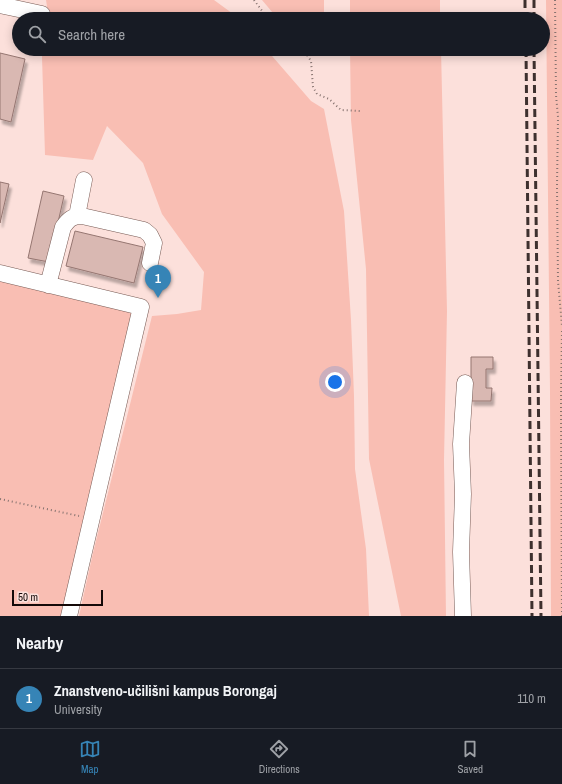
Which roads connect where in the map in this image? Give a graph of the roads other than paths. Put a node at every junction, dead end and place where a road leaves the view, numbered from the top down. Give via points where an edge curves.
1 (0, 5) edge
2 (33, 12) edge
3 (84, 180) dead end
4 (77, 216) junction
5 (150, 263) dead end
6 (0, 273) edge
7 (48, 285) junction
8 (466, 383) dead end
9 (69, 616) edge
10 (463, 616) edge

1 - 2 street
3 - 4 street
4 - 5 street via 144,230 154,243
4 - 7 street via 68,220 63,227
6 - 7 street
7 - 9 street via 141,307
8 - 10 street via 461,444 460,552

